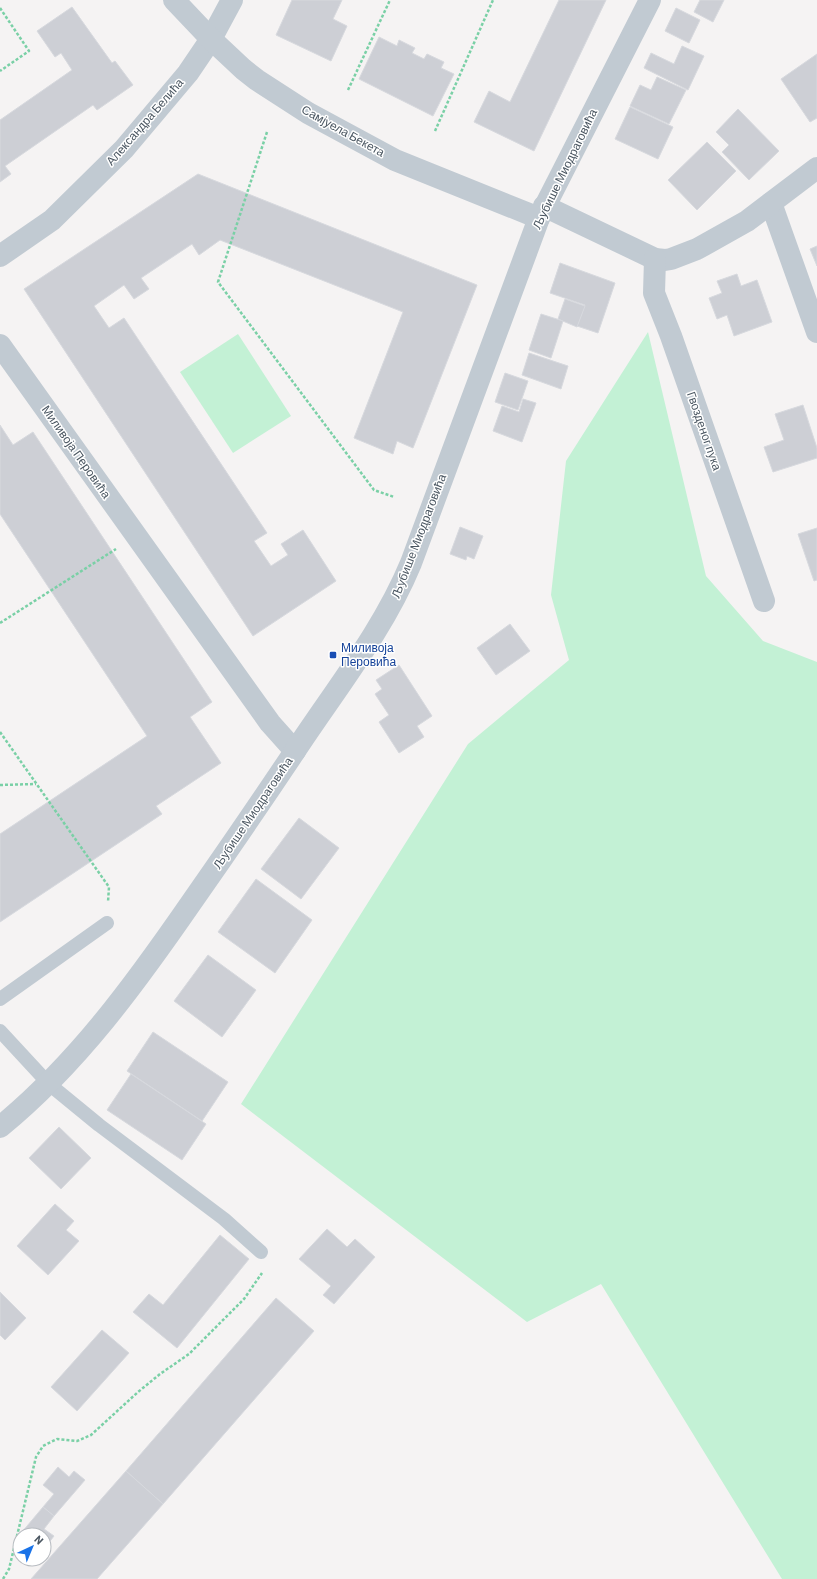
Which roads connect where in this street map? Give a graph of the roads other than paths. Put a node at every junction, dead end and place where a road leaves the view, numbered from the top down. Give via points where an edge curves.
1 (174, 0) edge
2 (232, 0) edge
3 (650, 0) edge
4 (211, 39) junction
5 (817, 168) edge
6 (771, 204) junction
7 (542, 212) junction
8 (0, 256) edge
9 (655, 259) junction
10 (817, 332) edge
11 (0, 345) edge
12 (764, 601) dead end
13 (295, 751) junction
14 (107, 923) dead end
15 (0, 998) edge
16 (0, 1031) edge
17 (49, 1084) junction
18 (0, 1127) edge
19 (261, 1252) road end

1 - 4 street, Самјуела Бекета
2 - 4 street, Александра Белића
3 - 7 street, Љубише Миодраговића
4 - 7 street, Самјуела Бекета via 257,80 308,113 395,160
4 - 8 street, Александра Белића via 188,73 124,149 52,220
5 - 6 street
6 - 9 street via 747,221 697,249 672,259
6 - 10 street
7 - 9 street
7 - 13 street, Љубише Миодраговића via 403,582 391,607
9 - 12 street, Гвозденог пука via 654,293
11 - 13 street, Миливоја Перовића via 270,723
13 - 17 street, Љубише Миодраговића via 149,963 98,1029
14 - 15 lane
16 - 17 lane
17 - 18 street, Љубише Миодраговића
17 - 19 lane via 224,1219

